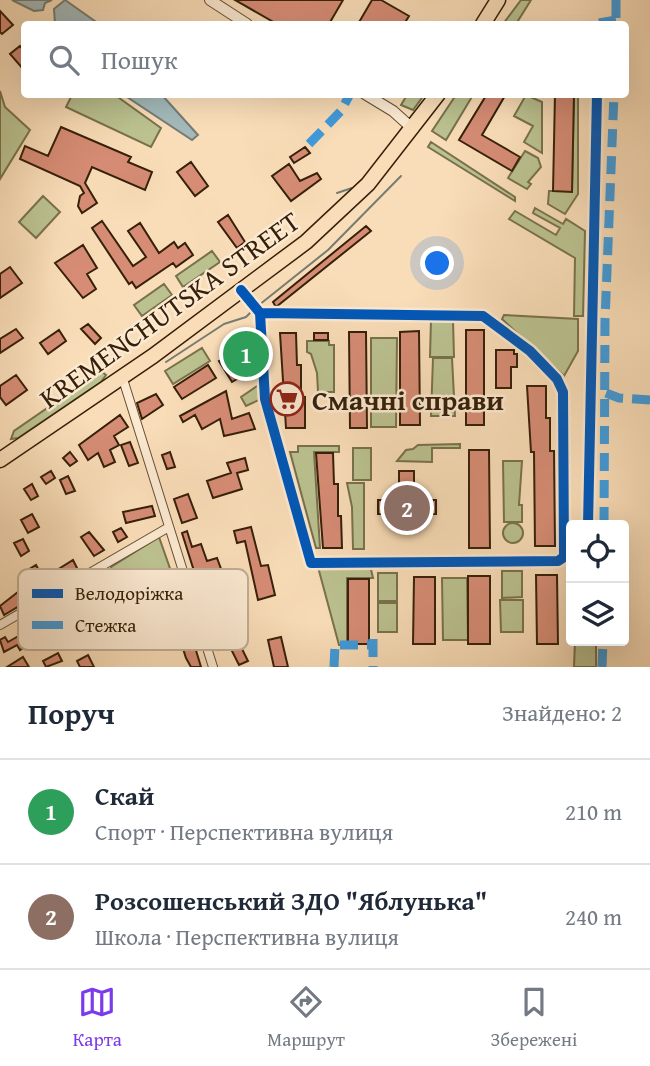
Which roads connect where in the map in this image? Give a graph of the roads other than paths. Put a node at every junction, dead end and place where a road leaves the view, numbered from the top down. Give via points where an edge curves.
1 (210, 0) edge
2 (498, 0) edge
3 (242, 21) edge
4 (485, 21) edge
5 (372, 98) edge
6 (435, 98) edge
7 (412, 128) junction
8 (241, 290) junction
9 (260, 313) junction
10 (122, 376) junction
11 (0, 460) edge
12 (169, 527) junction
13 (97, 569) edge
14 (182, 569) edge
15 (18, 615) edge
16 (0, 625) edge
17 (208, 650) edge
18 (213, 667) edge

1 - 3 street
2 - 4 highway
5 - 7 street
6 - 7 highway, KREMENCHUTSKA STREET
7 - 8 highway, KREMENCHUTSKA STREET via 368,184 332,220
8 - 9 street
8 - 10 highway, KREMENCHUTSKA STREET
9 - 9 street via 266,403 311,563 558,561 564,557 563,392 530,351 479,315
10 - 11 highway, KREMENCHUTSKA STREET
10 - 12 street
12 - 13 street
12 - 14 street
15 - 16 street
17 - 18 street

